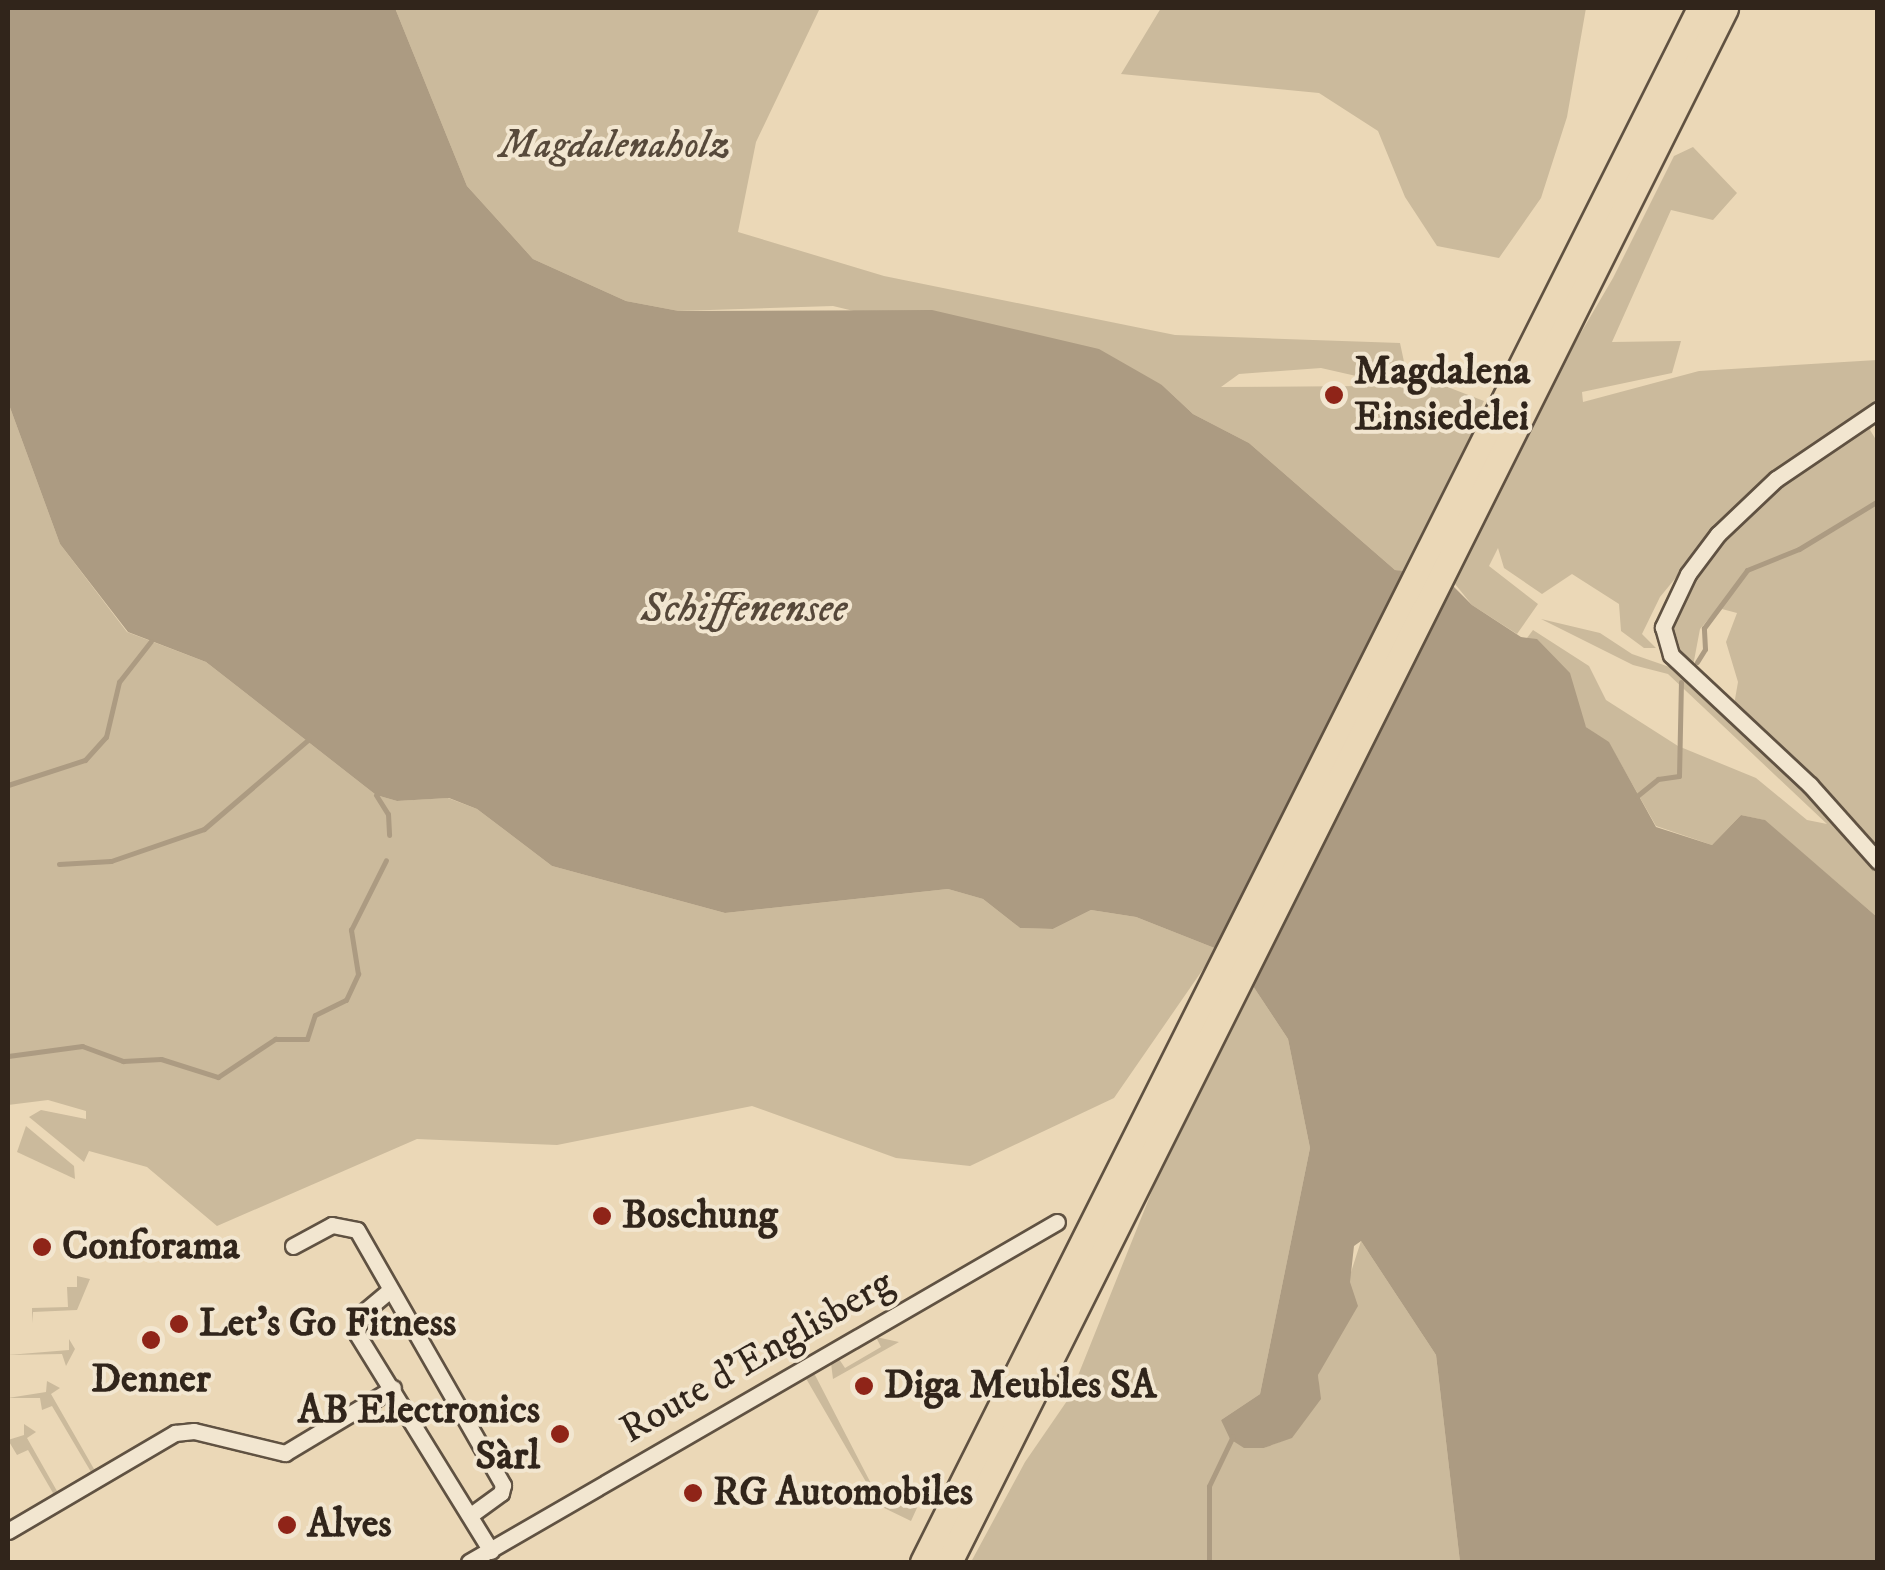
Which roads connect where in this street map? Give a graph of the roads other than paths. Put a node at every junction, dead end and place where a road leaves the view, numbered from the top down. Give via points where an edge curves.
1 (1700, 8) edge
2 (1725, 8) edge
3 (1511, 405) junction
4 (1878, 410) edge
5 (1878, 861) edge
6 (1204, 1026) junction
7 (1057, 1222) dead end
8 (293, 1246) dead end
9 (390, 1290) junction
10 (392, 1388) junction
11 (473, 1513) junction
12 (8, 1531) edge
13 (490, 1550) junction
14 (469, 1562) edge
15 (924, 1562) edge
16 (949, 1562) edge

1 - 3 highway
2 - 3 highway
3 - 6 highway
4 - 5 street via 1776,479 1718,534 1688,574 1663,627 1670,655 1798,773
6 - 15 highway
6 - 16 highway
7 - 13 street, Route d'Englisberg
8 - 9 street via 332,1226 358,1230
9 - 10 street via 360,1315 358,1334
9 - 11 street via 503,1485
10 - 11 street
10 - 12 street via 284,1453 194,1431 175,1434
11 - 13 street
13 - 14 street, Route d'Englisberg

